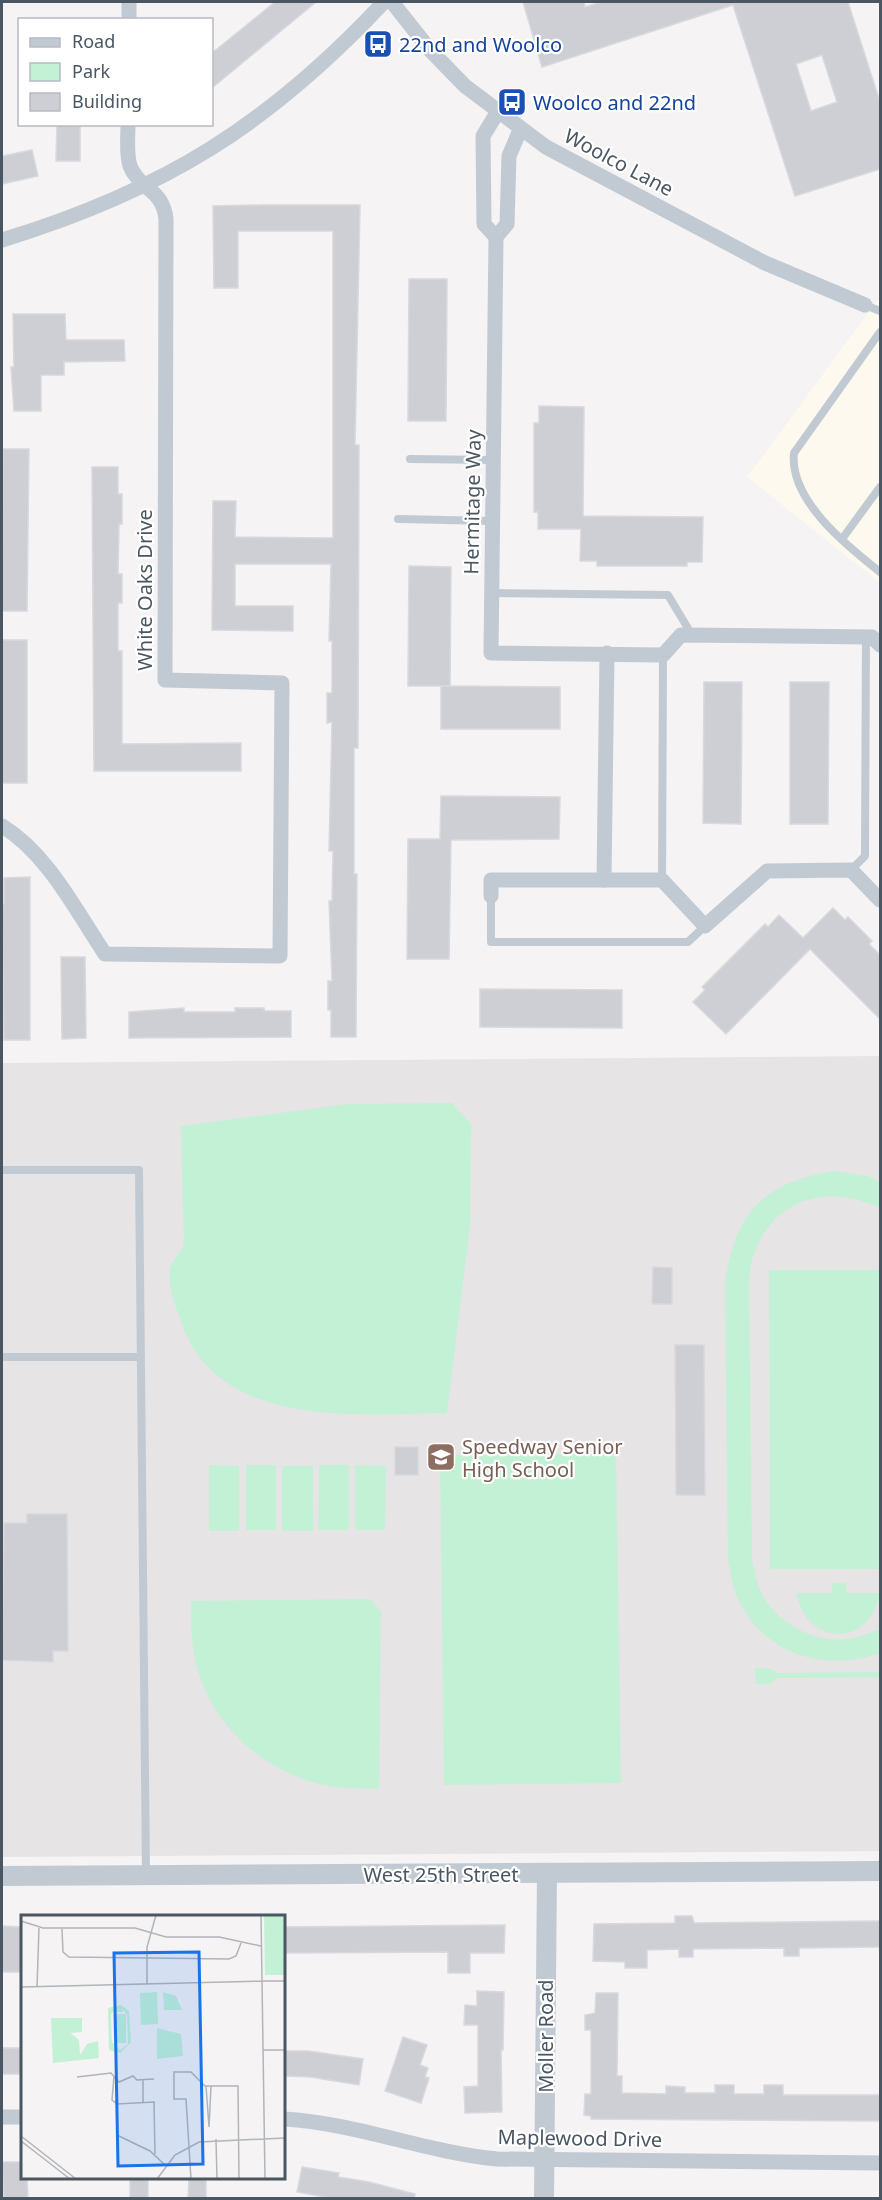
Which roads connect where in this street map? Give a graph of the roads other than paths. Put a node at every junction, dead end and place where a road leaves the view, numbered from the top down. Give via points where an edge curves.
1 (129, 2) edge
2 (384, 2) edge
3 (392, 2) edge
4 (129, 18) edge
5 (497, 113) junction
6 (128, 126) edge
7 (520, 130) junction
8 (146, 186) junction
9 (496, 237) junction
10 (2, 240) edge
11 (865, 305) joint
12 (880, 311) edge
13 (880, 332) edge
14 (410, 459) dead end
15 (493, 460) junction
16 (880, 487) edge
17 (398, 519) dead end
18 (492, 521) junction
19 (842, 539) junction
20 (880, 572) edge
21 (492, 593) junction
22 (692, 635) junction
23 (866, 637) junction
24 (880, 645) edge
25 (607, 653) junction
26 (663, 655) junction
27 (2, 826) edge
28 (851, 870) junction
29 (604, 880) junction
30 (662, 880) junction
31 (491, 896) joint
32 (880, 900) edge
33 (705, 926) junction
34 (2, 1170) edge
35 (2, 1357) edge
36 (141, 1357) junction
37 (880, 1871) edge
38 (547, 1873) junction
39 (146, 1875) junction
40 (2, 1876) edge
41 (2, 2117) edge
42 (21, 2117) edge
43 (285, 2119) edge
44 (544, 2160) junction
45 (880, 2163) edge
46 (544, 2199) edge

1 - 4 street
2 - 8 street via 336,53 284,98 219,144
3 - 5 street, Woolco Lane via 441,62
5 - 7 street, Woolco Lane
5 - 9 street, Hermitage Way via 483,136 484,224
6 - 8 street, White Oaks Drive via 131,168
7 - 9 street, Hermitage Way via 508,156 507,224
7 - 11 street, Woolco Lane via 765,263
8 - 10 street via 82,214
8 - 27 street, White Oaks Drive via 160,200 166,219 165,680 282,683 280,956 105,954 38,856
9 - 15 street, Hermitage Way
11 - 12 lane
13 - 19 lane via 794,453 792,469 796,480 821,519
14 - 15 lane
15 - 18 street, Hermitage Way
16 - 19 lane
17 - 18 lane
18 - 21 street, Hermitage Way
19 - 20 lane
21 - 22 lane via 668,595
21 - 25 street, Hermitage Way via 491,653
22 - 23 street
22 - 26 street via 681,635
23 - 24 street
23 - 28 lane via 865,856
25 - 26 street, Hermitage Way
25 - 29 street
26 - 30 lane
28 - 32 street
28 - 33 street via 767,871
29 - 30 street
29 - 31 street via 491,880
30 - 33 street
31 - 33 lane via 491,942 688,942
34 - 36 lane via 139,1170
35 - 36 lane
36 - 39 lane
37 - 38 street, West 25th Street
38 - 39 street, West 25th Street
38 - 44 street, Moller Road
39 - 40 street, West 25th Street
41 - 42 street
43 - 44 street, Maplewood Drive via 338,2126 454,2153
44 - 45 street, Maplewood Drive
44 - 46 street, Moller Road

